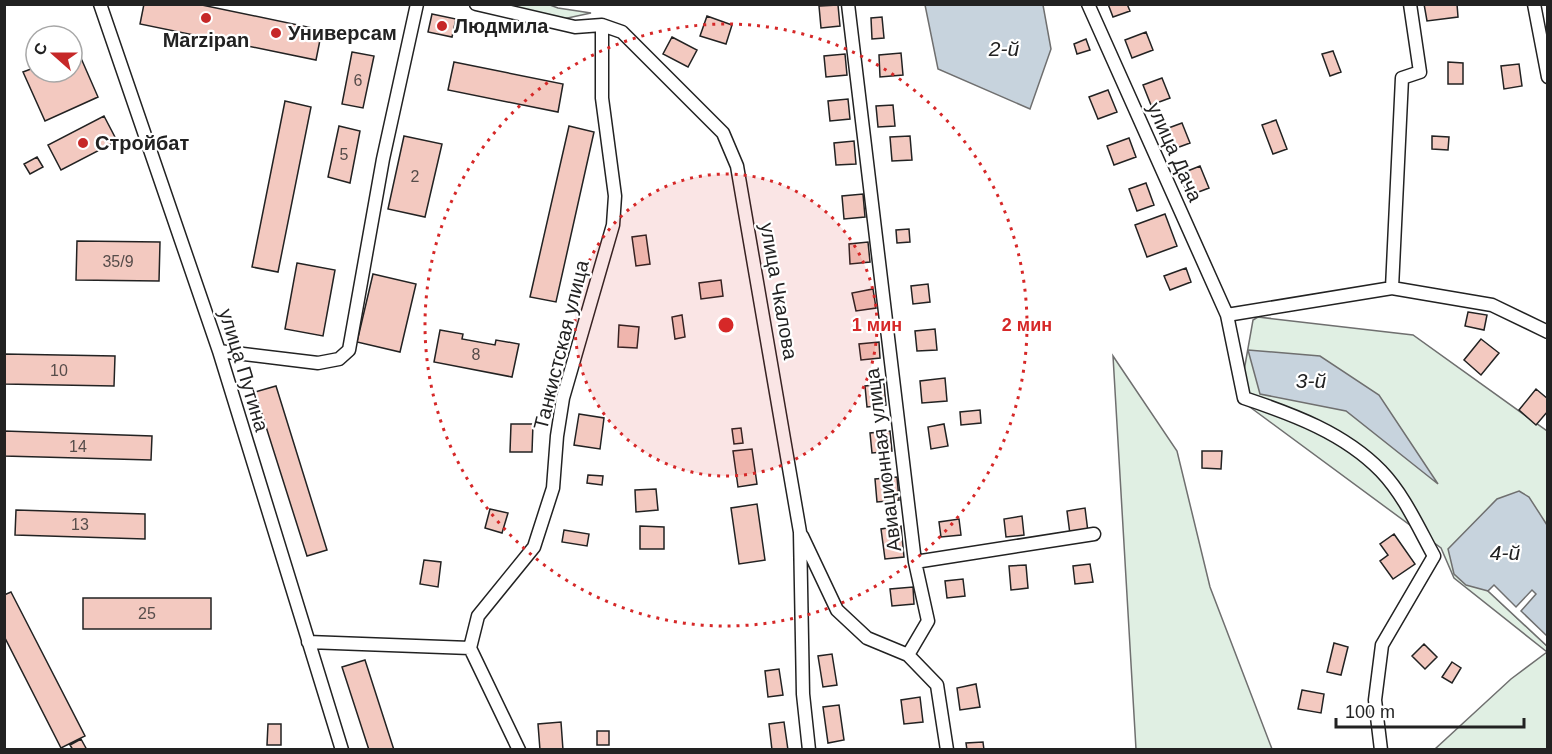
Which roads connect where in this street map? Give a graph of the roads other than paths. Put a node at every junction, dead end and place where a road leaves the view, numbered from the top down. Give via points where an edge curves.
1 (100, 4) edge
2 (417, 4) edge
3 (476, 4) edge
4 (848, 4) edge
5 (1088, 4) edge
6 (1410, 4) edge
7 (1534, 4) edge
8 (602, 25) junction
9 (1548, 77) edge
10 (1392, 288) junction
11 (1227, 315) junction
12 (1548, 332) edge
13 (219, 351) junction
14 (800, 532) junction
15 (1094, 534) dead end
16 (915, 562) junction
17 (308, 642) junction
18 (470, 648) junction
19 (908, 655) junction
20 (342, 750) edge
21 (519, 750) edge
22 (809, 750) edge
23 (947, 750) edge
24 (1381, 750) edge

1 - 13 street, улица Путина
2 - 13 street via 381,170 349,350 339,359 318,363
3 - 8 street, улица Чкалова via 575,27
4 - 16 street, Авиационная улица
5 - 11 street, улица Дача
6 - 10 street via 1420,72 1402,78
7 - 9 street
8 - 14 street, улица Чкалова via 622,32 723,133 737,166
8 - 18 street, Танкистская улица via 602,98 615,196 614,225 563,398 553,488 534,547 478,616
10 - 11 street
10 - 12 street via 1492,305
11 - 24 street, улица Дача via 1244,398 1325,429 1380,470 1408,508 1434,556 1382,645 1375,700
13 - 17 street, улица Путина
14 - 19 street via 837,610 867,638
14 - 22 street, улица Чкалова via 803,694
15 - 16 street
16 - 19 street, Авиационная улица via 928,621
17 - 18 street
17 - 20 street, улица Путина
18 - 21 street
19 - 23 street via 937,685

